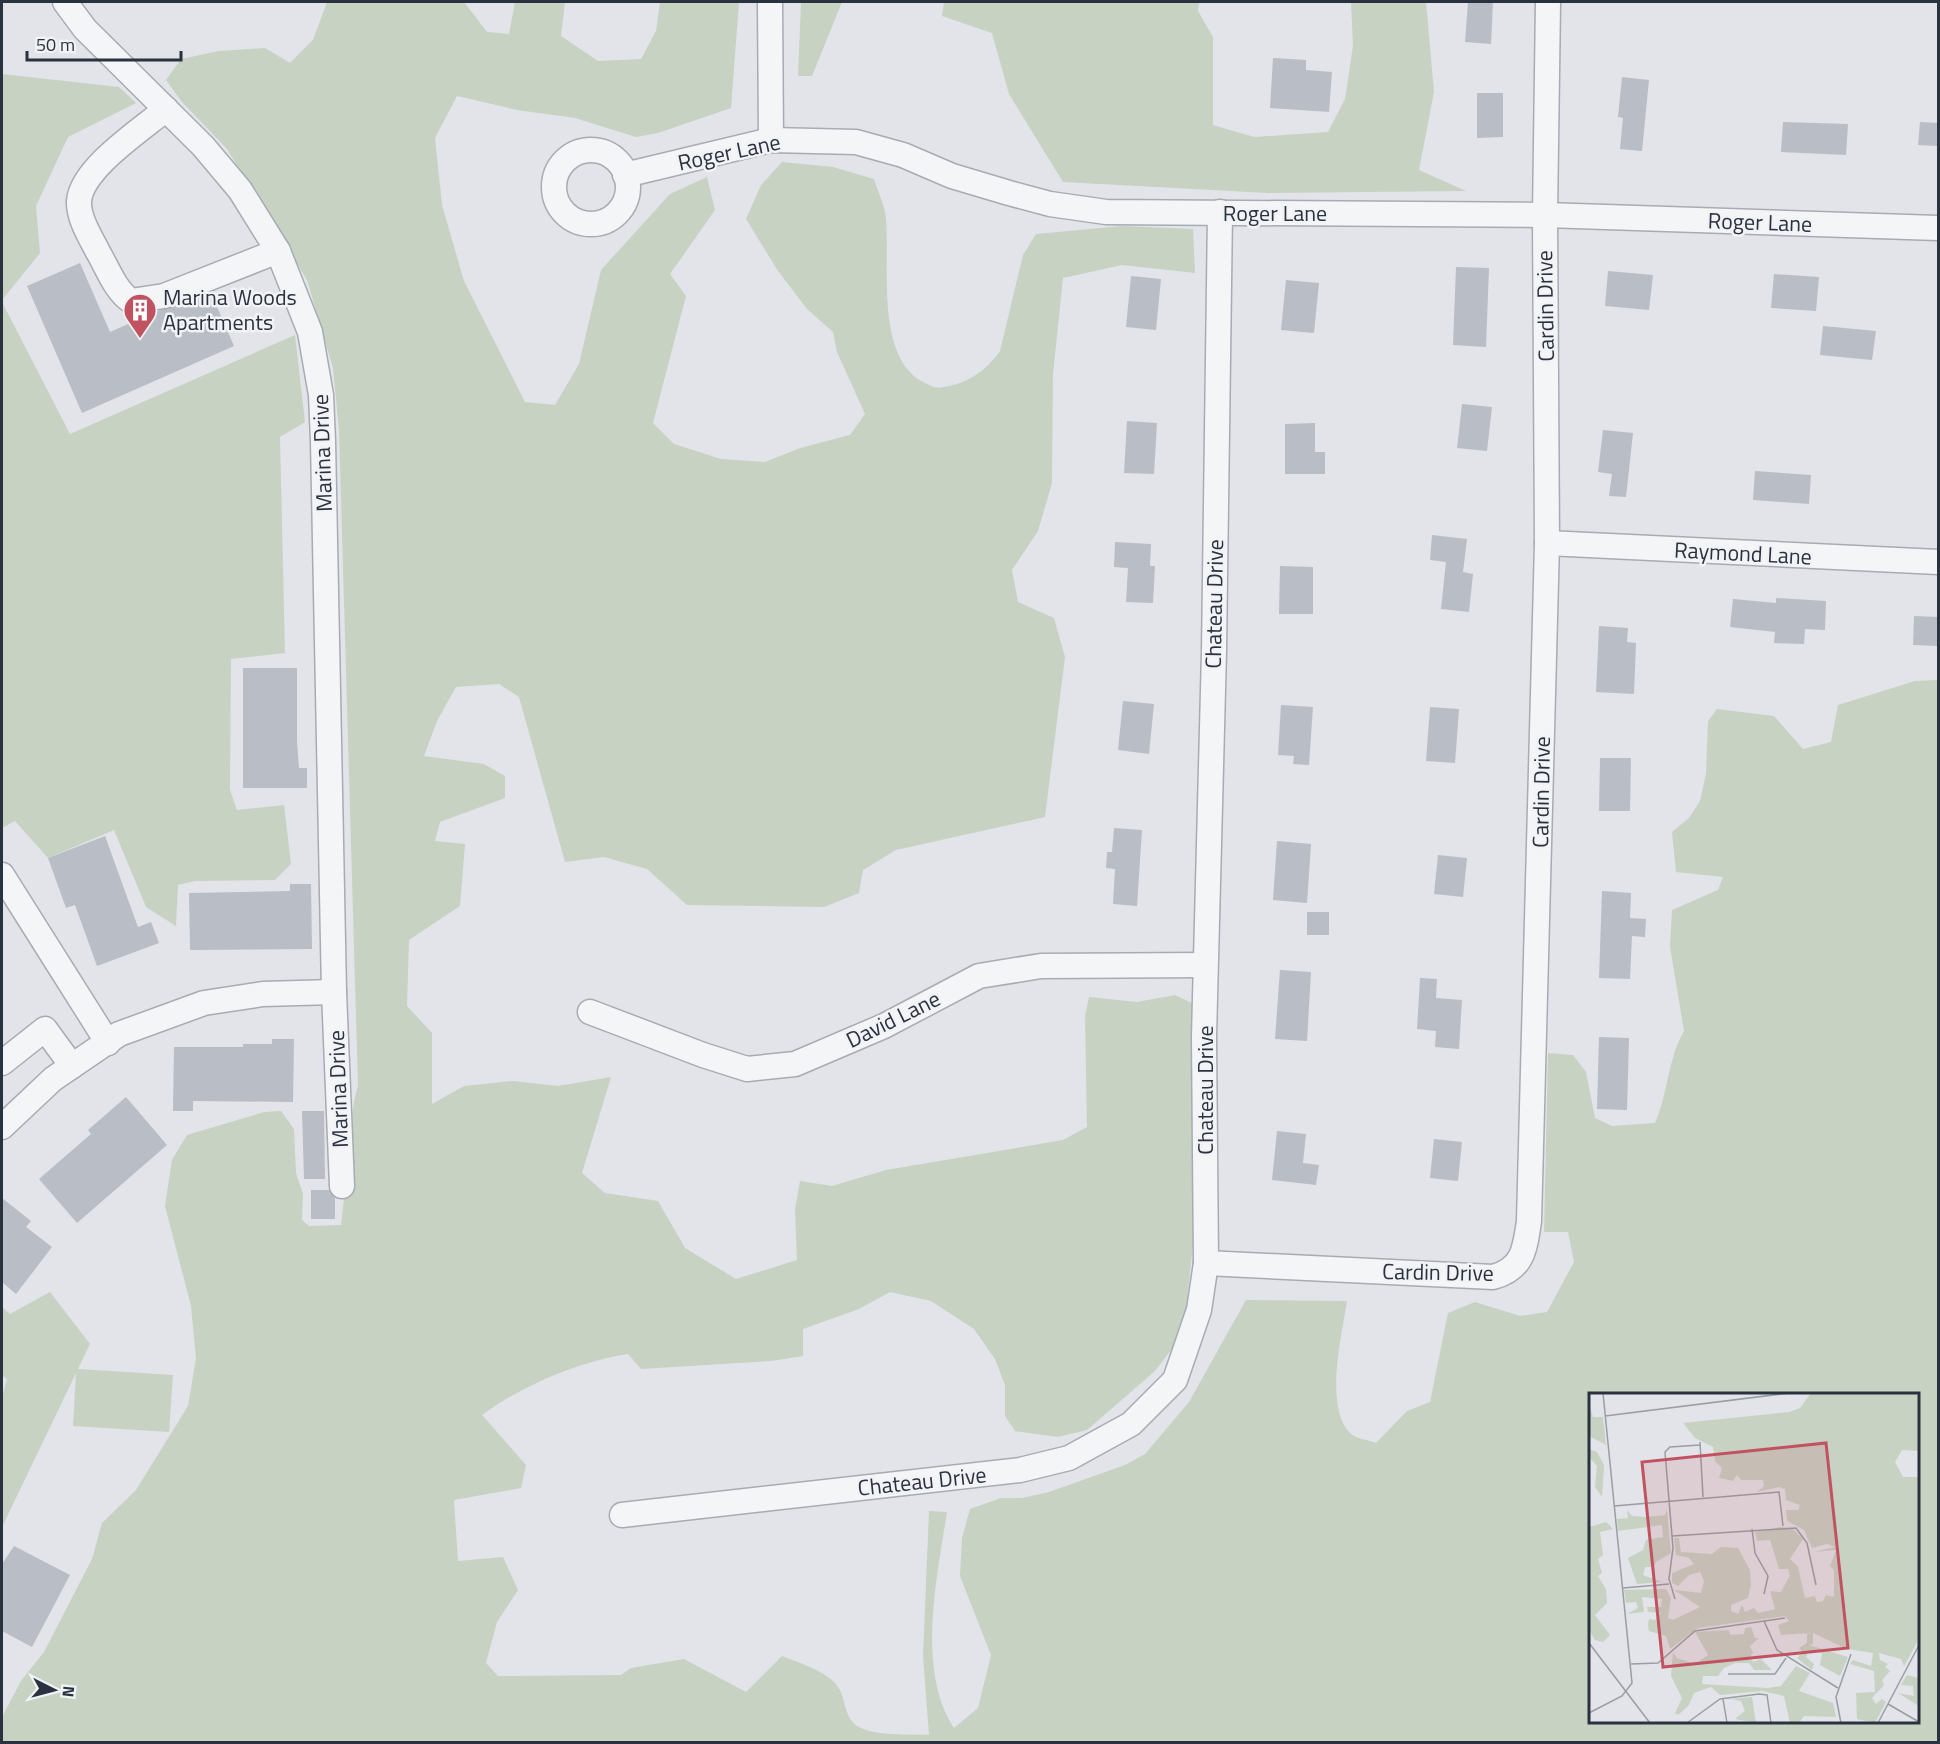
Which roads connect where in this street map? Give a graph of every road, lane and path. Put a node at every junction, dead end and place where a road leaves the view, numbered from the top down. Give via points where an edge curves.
1 (64, 2) edge
2 (770, 2) edge
3 (1548, 2) edge
4 (166, 109) junction
5 (771, 140) junction
6 (625, 175) dead end
7 (1220, 212) junction
8 (1545, 215) junction
9 (1938, 228) edge
10 (278, 250) junction
11 (1548, 543) junction
12 (1938, 562) edge
13 (2, 875) edge
14 (1205, 965) junction
15 (334, 992) junction
16 (590, 1012) dead end
17 (108, 1042) junction
18 (2, 1063) edge
19 (72, 1066) junction
20 (2, 1127) edge
21 (342, 1186) dead end
22 (1206, 1263) junction
23 (622, 1515) dead end

1 - 4 street, Marina Drive via 85,29
2 - 5 street
3 - 8 street, Cardin Drive
4 - 10 street, Marina Drive via 240,190
4 - 10 street via 94,170 79,202 90,236 121,294 130,301 164,296
5 - 6 street, Roger Lane
5 - 7 street, Roger Lane via 855,142 903,155 964,179 1070,208 1106,212
7 - 8 street, Roger Lane
7 - 14 street, Chateau Drive
8 - 9 street, Roger Lane
8 - 11 street, Cardin Drive
10 - 15 street, Marina Drive via 310,332 321,395
11 - 12 street, Raymond Lane
11 - 22 street, Cardin Drive via 1525,1252 1518,1263 1493,1277
13 - 17 street
14 - 16 street, David Lane via 1041,966 979,976 884,1026 795,1064 747,1069
14 - 22 street, Chateau Drive
15 - 17 street via 262,994 204,1003
15 - 21 street, Marina Drive
17 - 19 street
18 - 19 street via 45,1029
19 - 20 street via 53,1078
22 - 23 street, Chateau Drive via 1199,1310 1175,1380 1131,1424 1069,1458 1020,1470

